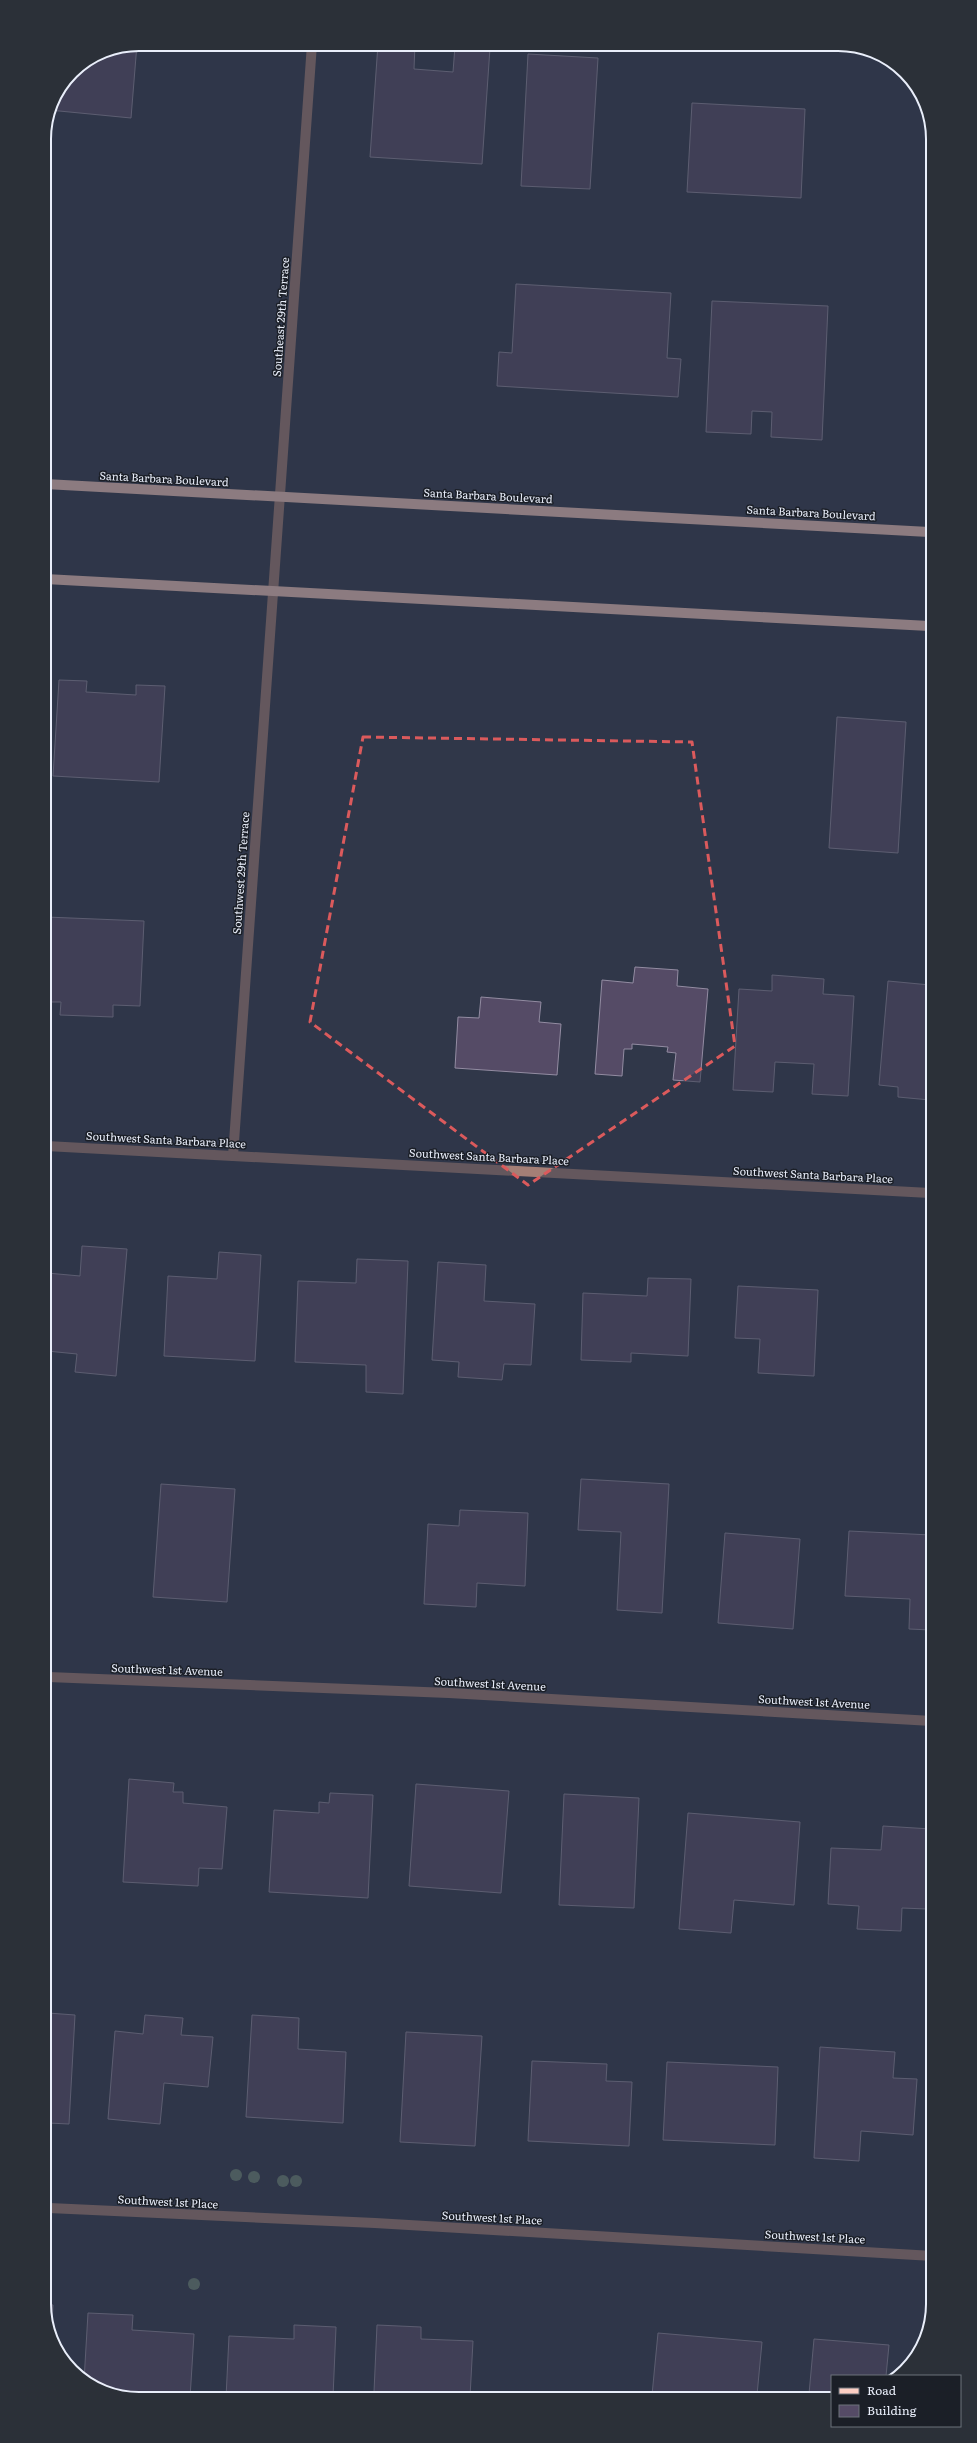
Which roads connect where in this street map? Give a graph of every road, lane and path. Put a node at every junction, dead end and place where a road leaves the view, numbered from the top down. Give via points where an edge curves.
1 (312, 51) edge
2 (51, 484) edge
3 (280, 497) junction
4 (926, 532) edge
5 (51, 579) edge
6 (273, 591) junction
7 (926, 626) edge
8 (51, 1146) edge
9 (233, 1156) junction
10 (926, 1193) edge
11 (51, 1677) edge
12 (926, 1721) edge
13 (51, 2208) edge
14 (926, 2256) edge

1 - 3 street, Southeast 29th Terrace
2 - 3 main road, Santa Barbara Boulevard
3 - 4 main road, Santa Barbara Boulevard
3 - 6 street, Southeast 29th Terrace
5 - 6 main road
6 - 7 main road
6 - 9 street, Southwest 29th Terrace
8 - 9 street, Southwest Santa Barbara Place
9 - 10 street, Southwest Santa Barbara Place
11 - 12 street, Southwest 1st Avenue via 449,1693
13 - 14 street, Southwest 1st Place via 375,2223

